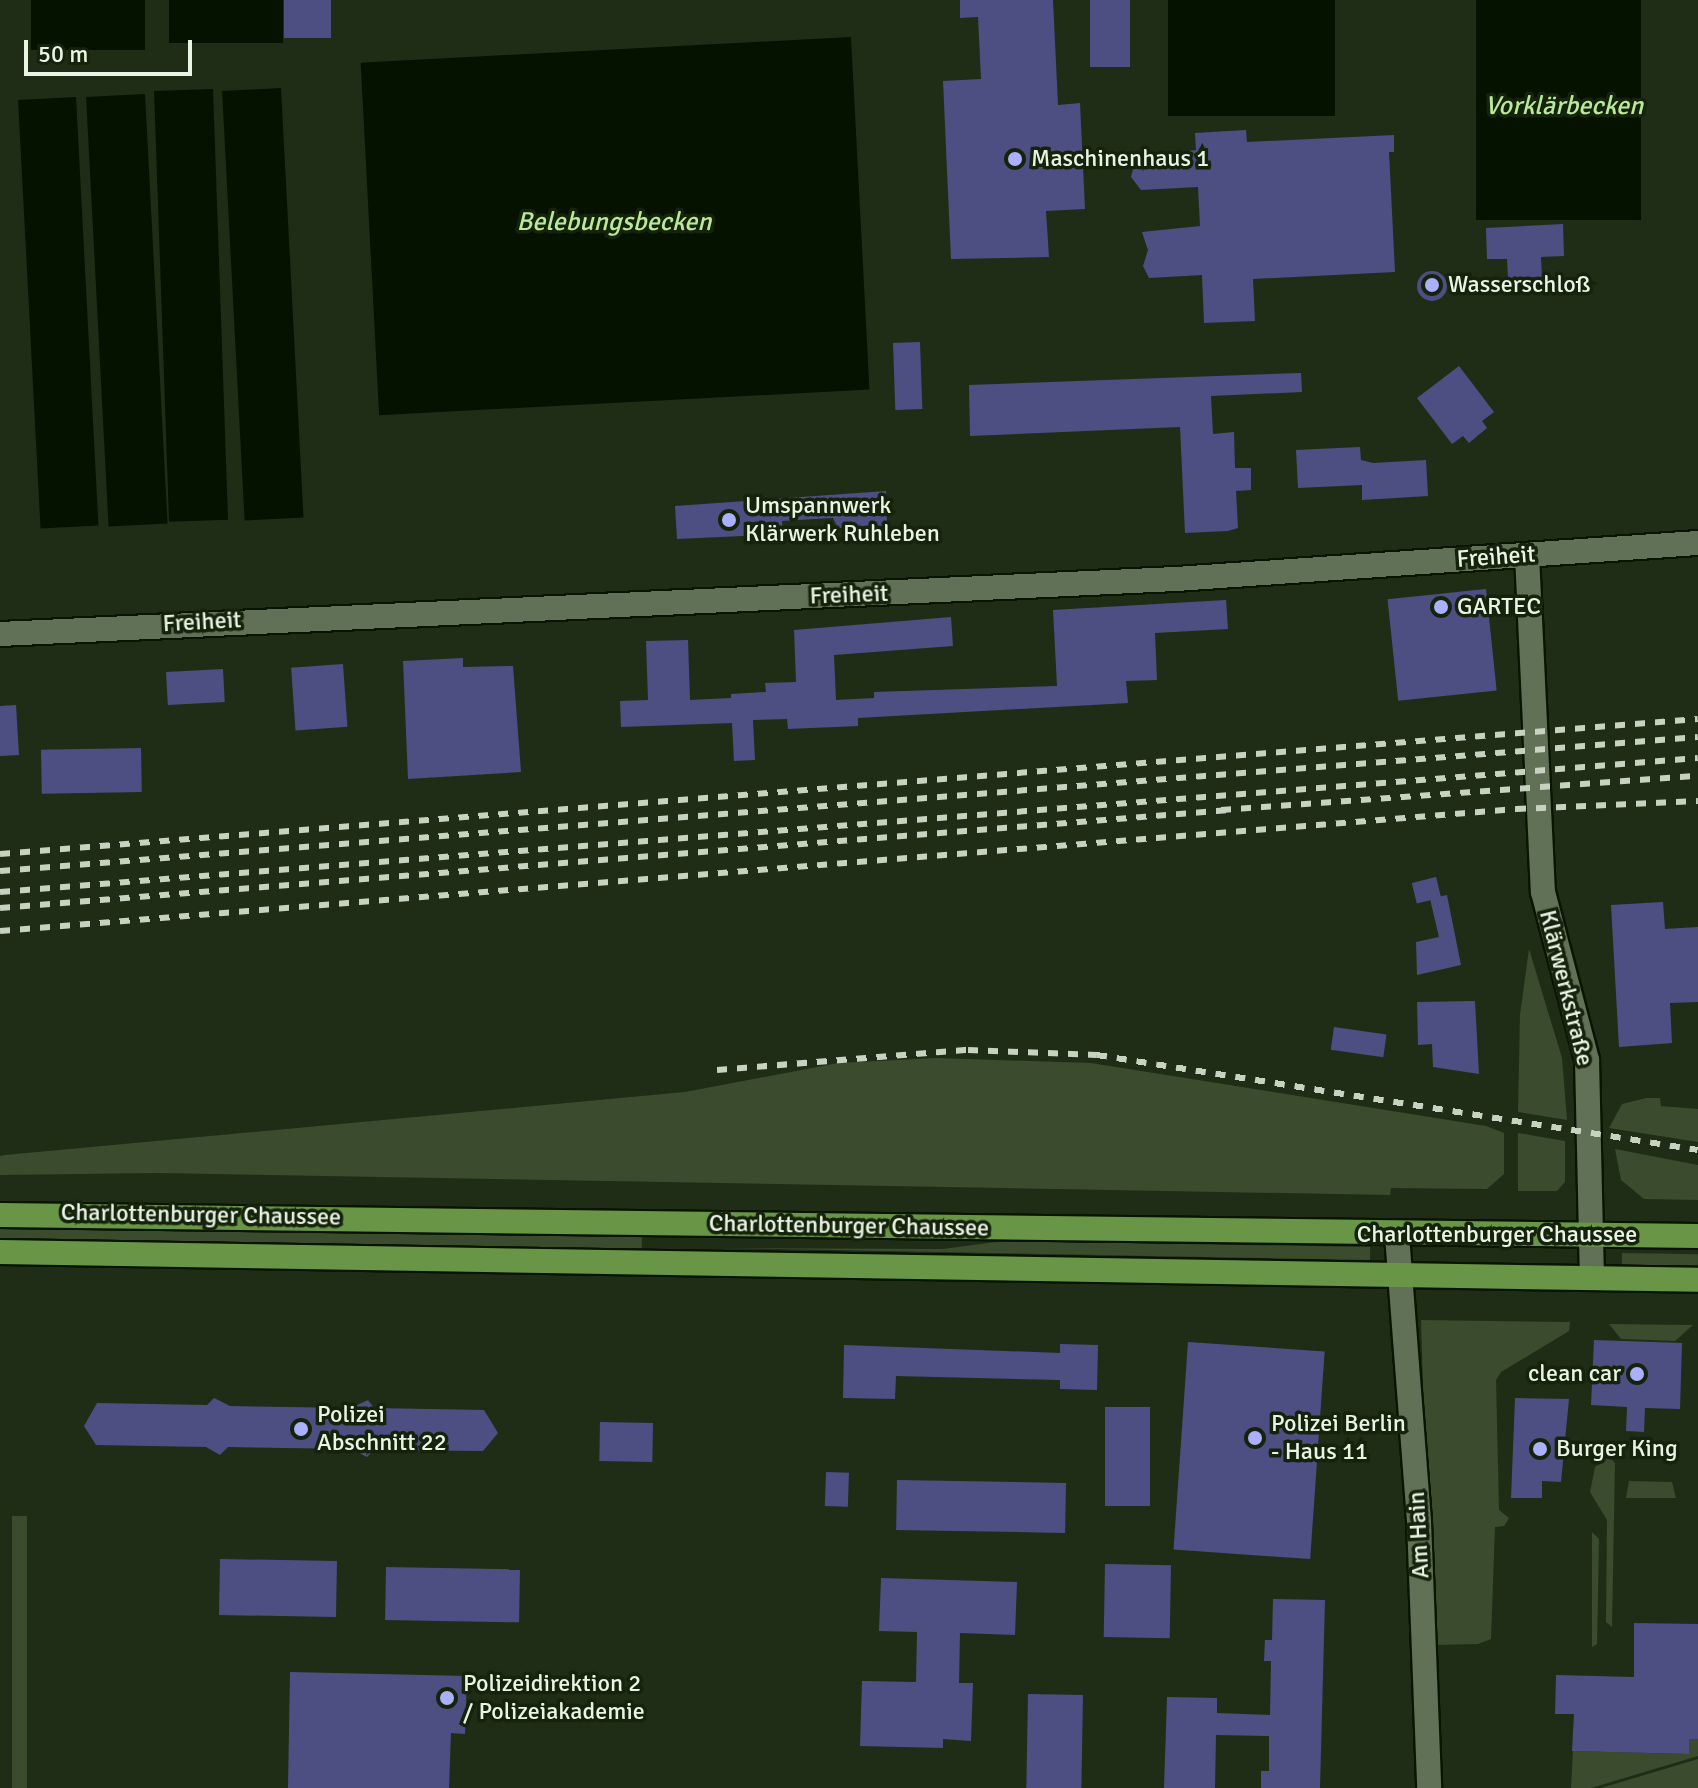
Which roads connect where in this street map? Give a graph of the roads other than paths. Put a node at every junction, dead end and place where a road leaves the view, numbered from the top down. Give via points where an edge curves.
1 (1698, 543) edge
2 (1527, 555) junction
3 (0, 634) edge
4 (0, 1215) edge
5 (1397, 1235) junction
6 (1592, 1235) junction
7 (1698, 1236) edge
8 (0, 1252) edge
9 (1401, 1275) junction
10 (1592, 1278) junction
11 (1698, 1280) edge
12 (1429, 1788) edge

1 - 2 street, Freiheit
2 - 3 street, Freiheit via 949,591
2 - 6 street, Klärwerkstraße via 1543,892 1587,1060
4 - 5 main road, Charlottenburger Chaussee
5 - 6 main road, Charlottenburger Chaussee
5 - 9 street, Am Hain
6 - 7 main road, Charlottenburger Chaussee
6 - 10 street, Klärwerkstraße
8 - 9 main road, Charlottenburger Chaussee
9 - 10 main road, Charlottenburger Chaussee
9 - 12 street, Am Hain via 1419,1522
10 - 11 main road, Charlottenburger Chaussee

